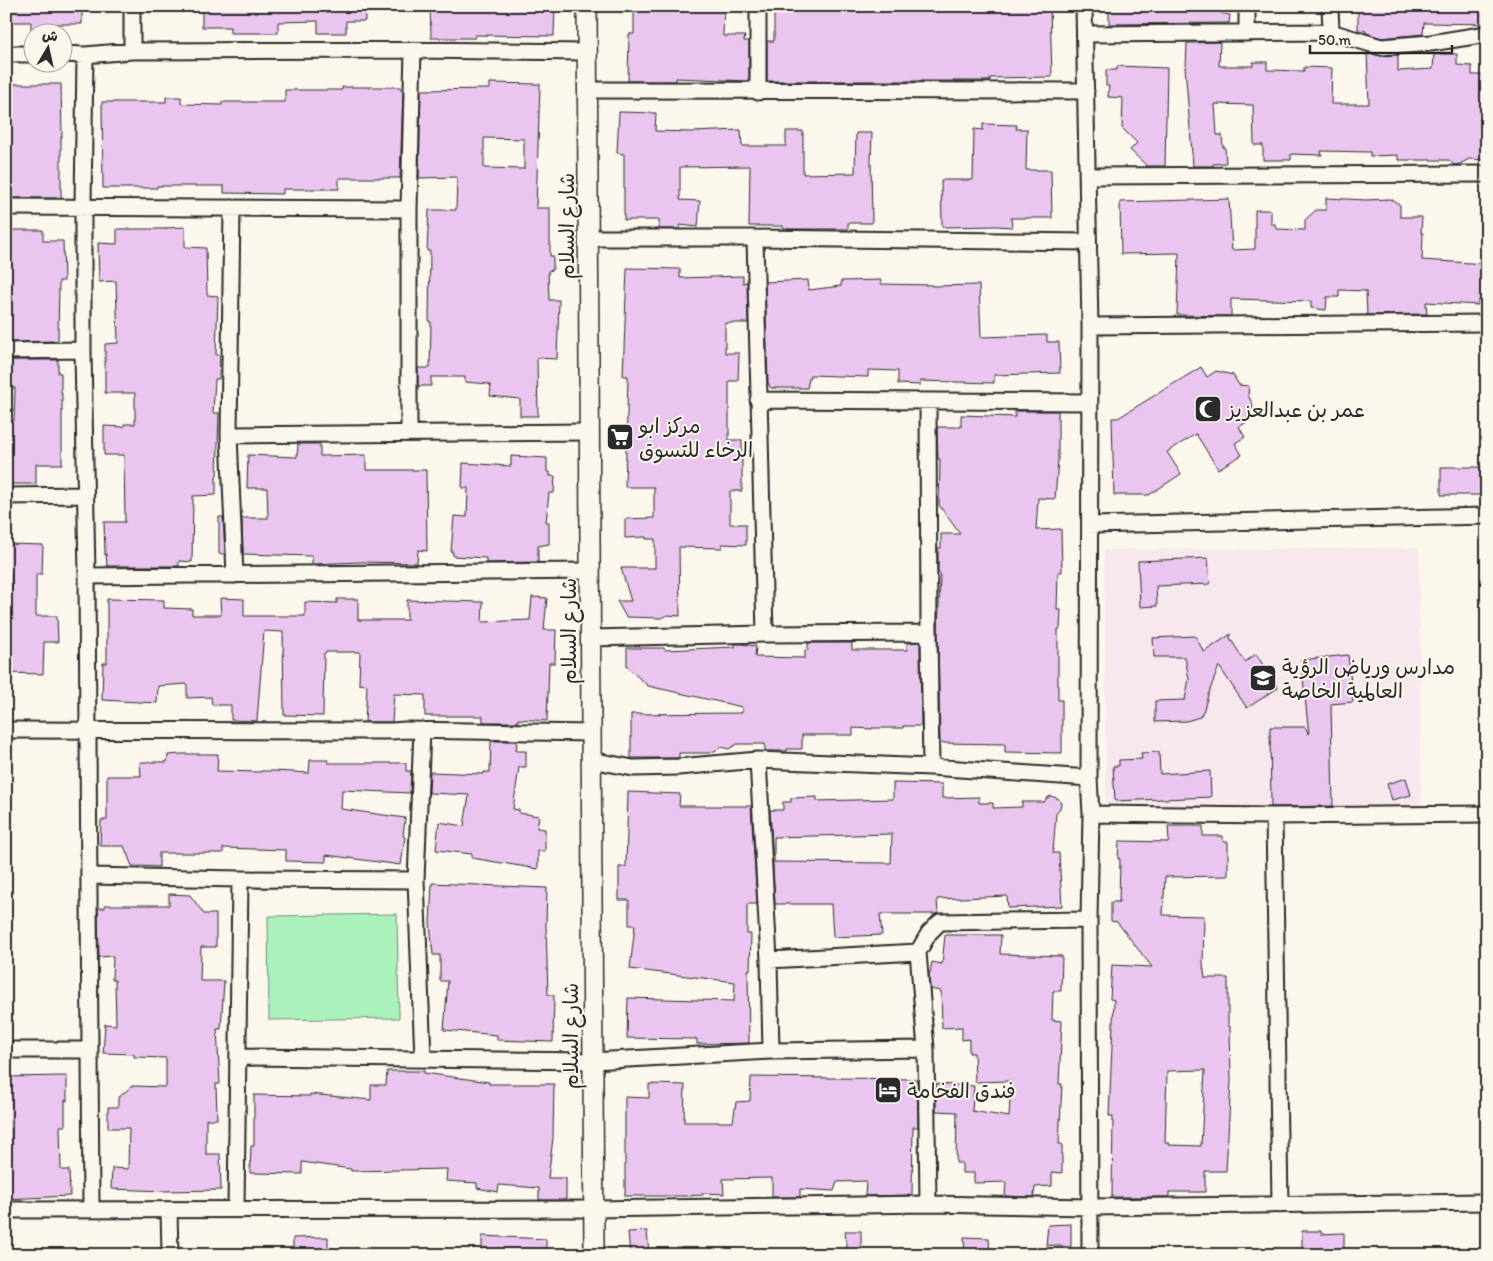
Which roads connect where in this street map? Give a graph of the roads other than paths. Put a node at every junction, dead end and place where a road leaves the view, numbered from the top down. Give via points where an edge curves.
1 (132, 6) edge
2 (587, 6) edge
3 (758, 6) edge
4 (1084, 6) edge
5 (1247, 6) edge
6 (1330, 6) edge
7 (1330, 32) junction
8 (1247, 33) junction
9 (1085, 34) junction
10 (1487, 34) edge
11 (414, 50) junction
12 (132, 51) junction
13 (586, 52) junction
14 (6, 54) edge
15 (22, 54) edge
16 (72, 54) edge
17 (86, 54) junction
18 (588, 90) junction
19 (1086, 91) junction
20 (758, 92) junction
21 (1487, 174) edge
22 (1087, 176) junction
23 (83, 206) junction
24 (6, 207) edge
25 (232, 208) junction
26 (409, 208) junction
27 (588, 238) junction
28 (755, 238) junction
29 (1087, 242) junction
30 (1487, 323) edge
31 (1090, 326) junction
32 (83, 350) junction
33 (6, 351) edge
34 (758, 400) junction
35 (928, 401) junction
36 (1089, 402) junction
37 (409, 432) junction
38 (589, 432) junction
39 (229, 435) junction
40 (86, 495) junction
41 (6, 496) edge
42 (1487, 516) edge
43 (1090, 525) junction
44 (590, 571) junction
45 (235, 575) junction
46 (87, 576) junction
47 (929, 633) junction
48 (765, 634) junction
49 (590, 638) junction
50 (88, 729) junction
51 (6, 730) edge
52 (422, 730) junction
53 (591, 733) junction
54 (590, 760) junction
55 (758, 760) junction
56 (931, 768) junction
57 (1089, 778) junction
58 (1091, 814) junction
59 (1487, 814) edge
60 (1274, 816) junction
61 (89, 876) junction
62 (240, 879) junction
63 (416, 880) junction
64 (1089, 920) junction
65 (918, 952) junction
66 (769, 960) junction
67 (926, 1049) junction
68 (6, 1050) edge
69 (90, 1050) junction
70 (771, 1051) junction
71 (238, 1057) junction
72 (423, 1058) junction
73 (593, 1061) junction
74 (1487, 1202) edge
75 (928, 1204) junction
76 (1280, 1204) junction
77 (1090, 1207) junction
78 (91, 1209) junction
79 (236, 1209) junction
80 (594, 1209) junction
81 (6, 1210) edge
82 (169, 1210) junction
83 (170, 1255) edge
84 (594, 1255) edge
85 (1090, 1255) edge

1 - 12 street
2 - 13 street, شارع السلام
3 - 20 street
4 - 9 street
5 - 8 street
6 - 7 street
7 - 8 street
7 - 10 street via 1381,47
8 - 9 street
9 - 19 street
11 - 12 street
11 - 13 street
11 - 26 street
12 - 17 street
13 - 18 street, شارع السلام
14 - 15 street
16 - 17 street
17 - 23 street
18 - 20 street
18 - 27 street, شارع السلام
19 - 20 street
19 - 22 street
21 - 22 street
22 - 29 street
23 - 24 street
23 - 25 street
23 - 32 street
25 - 26 street
25 - 39 street
26 - 37 street
27 - 28 street
27 - 38 street, شارع السلام
28 - 29 street
28 - 34 street
29 - 31 street
30 - 31 street
31 - 36 street
32 - 33 street
32 - 40 street
34 - 35 street
34 - 48 street
35 - 36 street
35 - 47 street
36 - 43 street
37 - 38 street
37 - 39 street
38 - 44 street, شارع السلام
39 - 45 street
40 - 41 street
40 - 46 street
42 - 43 street
43 - 57 street
44 - 45 street
44 - 49 street, شارع السلام
45 - 46 street
46 - 50 street
47 - 48 street
47 - 56 street
48 - 49 street
49 - 53 street, شارع السلام
50 - 51 street
50 - 52 street
50 - 61 street
52 - 53 street
52 - 63 street
53 - 54 street, شارع السلام
54 - 55 street via 634,768
54 - 73 street, شارع السلام
55 - 56 street
55 - 66 street
56 - 57 street
57 - 58 street
58 - 60 street
58 - 64 street
59 - 60 street
60 - 76 street
61 - 62 street
61 - 69 street
62 - 63 street
62 - 71 street
63 - 72 street
64 - 65 street via 940,922
64 - 77 street
65 - 66 street
65 - 67 street
66 - 70 street
67 - 70 street
67 - 75 street
68 - 69 street
69 - 78 street
70 - 73 street
71 - 72 street
71 - 79 street
72 - 73 street
73 - 80 street, شارع السلام
74 - 76 street
75 - 77 street
75 - 80 street
76 - 77 street
77 - 85 street
78 - 81 street
78 - 82 street
79 - 80 street
79 - 82 street
80 - 84 street, شارع السلام
82 - 83 street

